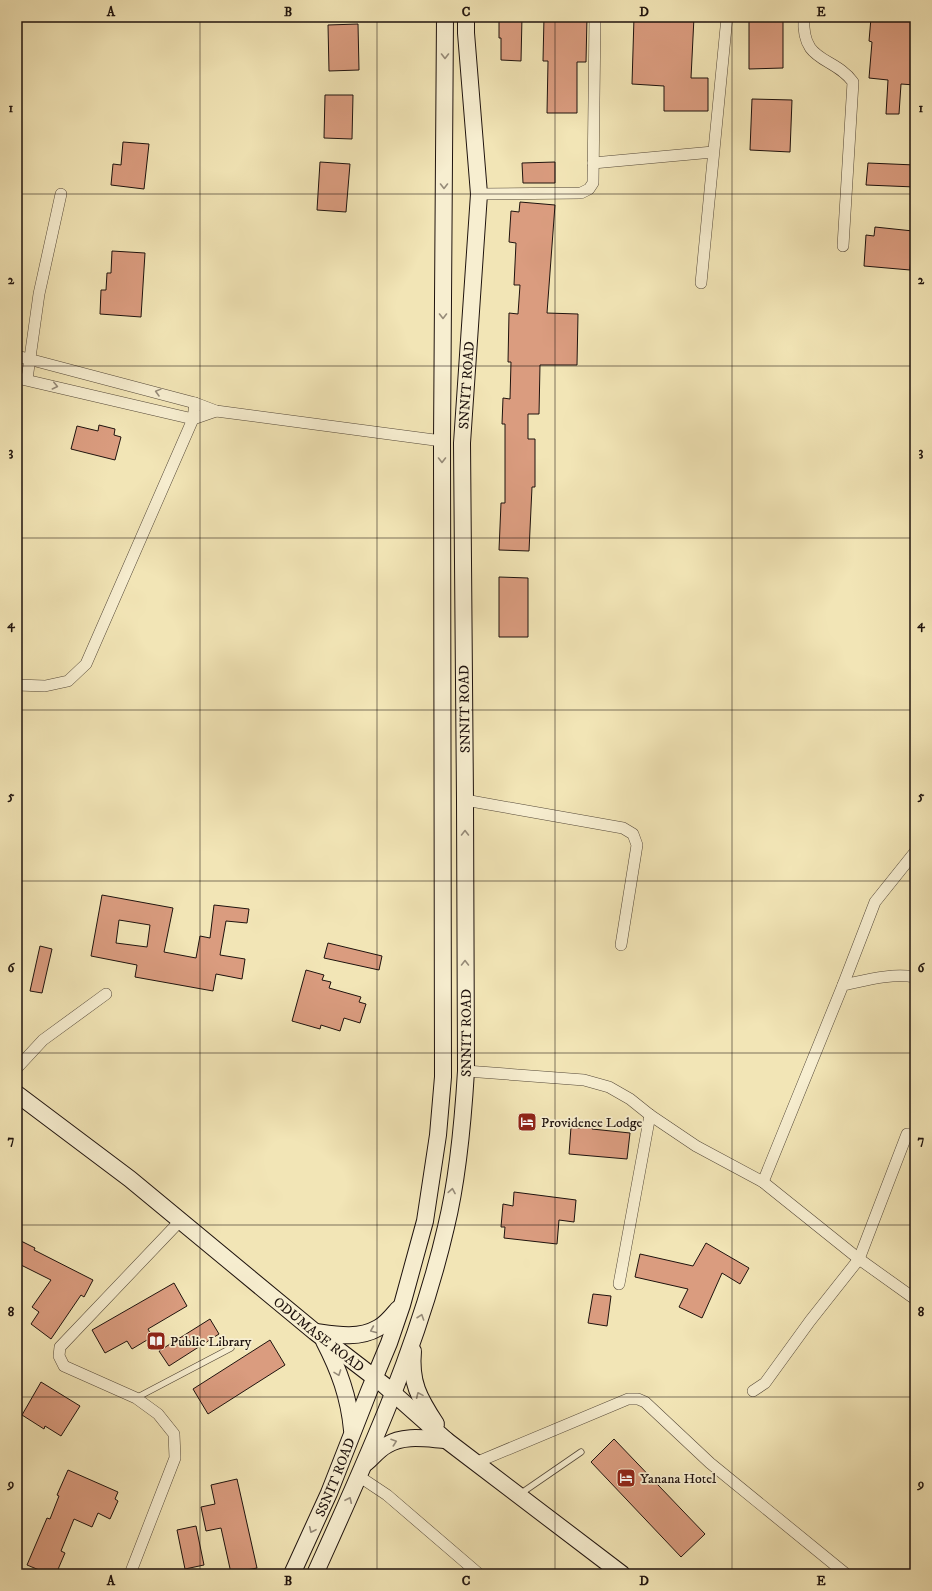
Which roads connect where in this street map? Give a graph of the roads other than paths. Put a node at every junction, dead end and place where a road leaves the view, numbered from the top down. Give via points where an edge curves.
1 (445, 17) edge
2 (466, 17) edge
3 (595, 17) edge
4 (727, 17) edge
5 (804, 17) edge
6 (466, 33) junction
7 (445, 34) junction
8 (713, 152) junction
9 (593, 163) junction
10 (61, 194) dead end
11 (479, 194) junction
12 (843, 246) dead end
13 (701, 282) dead end
14 (17, 356) edge
15 (30, 358) junction
16 (22, 379) edge
17 (196, 403) junction
18 (216, 411) junction
19 (194, 419) junction
20 (442, 441) junction
21 (17, 685) edge
22 (442, 687) junction
23 (464, 687) junction
24 (442, 726) junction
25 (465, 726) junction
26 (465, 800) junction
27 (915, 852) edge
28 (621, 945) dead end
29 (915, 976) edge
30 (844, 985) junction
31 (106, 994) dead end
32 (17, 1068) edge
33 (466, 1071) junction
34 (17, 1094) edge
35 (650, 1115) junction
36 (907, 1134) dead end
37 (763, 1182) junction
38 (180, 1221) junction
39 (859, 1259) junction
40 (619, 1284) dead end
41 (915, 1299) edge
42 (402, 1305) junction
43 (319, 1335) junction
44 (414, 1337) junction
45 (231, 1348) dead end
46 (374, 1378) junction
47 (753, 1391) dead end
48 (393, 1392) junction
49 (136, 1398) junction
50 (352, 1434) junction
51 (446, 1440) junction
52 (581, 1452) dead end
53 (475, 1463) junction
54 (362, 1471) junction
55 (520, 1495) junction
56 (130, 1574) edge
57 (292, 1574) edge
58 (315, 1574) edge
59 (479, 1574) edge
60 (622, 1574) edge
61 (846, 1574) edge

1 - 7 street, SNNIT ROAD
2 - 6 street, SNNIT ROAD
3 - 9 street
4 - 8 street
5 - 12 street via 806,40 814,54 848,75 853,82
6 - 7 street
6 - 11 street, SNNIT ROAD
7 -> 20 street, SNNIT ROAD
8 - 9 street
8 - 13 street
9 - 11 street via 593,183 582,193
10 - 15 street via 39,294
11 - 23 street, SNNIT ROAD via 462,443
14 - 15 street
15 - 16 street
17 -> 15 street
16 -> 19 street
17 - 18 street
17 - 19 street
18 - 19 street
18 - 20 street
19 - 21 street via 86,664 68,681 45,686
20 -> 22 street, SNNIT ROAD
22 - 23 street
22 - 24 street, SNNIT ROAD
23 - 25 street, SNNIT ROAD
24 - 25 street
24 - 42 street, SNNIT ROAD via 444,1077 425,1221
25 - 26 street, SNNIT ROAD
26 - 28 street via 623,828 633,834 637,845
33 -> 26 street, SNNIT ROAD
27 - 30 street via 875,902
29 - 30 street via 880,977
30 - 37 street
31 - 32 street via 43,1040
33 - 35 street via 584,1080 609,1087
44 -> 33 street, SNNIT ROAD via 426,1303 446,1226 463,1112
34 - 38 street, ODUMASE ROAD via 130,1179
35 - 37 street via 696,1146
35 - 40 street
36 - 39 street
37 - 39 street
38 - 43 street, ODUMASE ROAD
38 - 49 street via 60,1347 59,1356 64,1366
39 - 41 street
39 - 47 street via 765,1383
42 -> 43 street via 385,1323 363,1334
42 - 46 street, SNNIT ROAD
43 - 46 street, ODUMASE ROAD
43 -> 50 street via 337,1368 348,1400
44 - 48 street, SNNIT ROAD
51 -> 44 street via 415,1386 412,1372
45 - 49 lane
46 - 48 street, ODUMASE ROAD
46 - 50 street, SSNIT ROAD
48 - 51 street, ODUMASE ROAD
48 - 54 street, SSNIT ROAD
49 - 56 street via 158,1414 174,1434 175,1458
50 -> 57 street, SSNIT ROAD
51 - 53 street, ODUMASE ROAD
54 -> 51 street via 382,1448 395,1441 412,1438
52 - 55 lane
53 - 55 street, ODUMASE ROAD
53 - 61 street via 628,1399 638,1398 659,1414 710,1464
58 -> 54 street, SSNIT ROAD
54 - 59 street
55 - 60 street, ODUMASE ROAD

